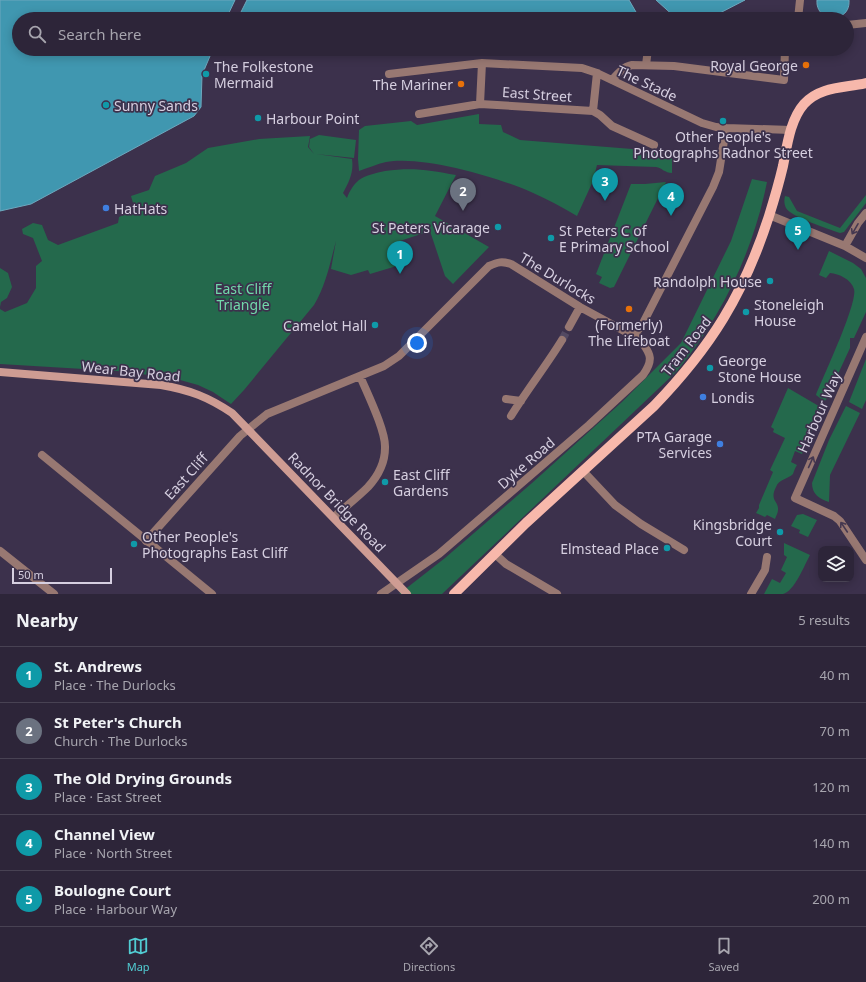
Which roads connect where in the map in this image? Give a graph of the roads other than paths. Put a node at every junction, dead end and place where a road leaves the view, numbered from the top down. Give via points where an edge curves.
1 (800, 0) edge
2 (799, 12) edge
3 (866, 23) edge
4 (854, 24) edge
5 (647, 56) edge
6 (785, 56) edge
7 (482, 63) junction
8 (646, 65) junction
9 (389, 74) dead end
10 (597, 74) junction
11 (612, 80) junction
12 (866, 83) edge
13 (480, 104) junction
14 (593, 111) junction
15 (419, 114) dead end
16 (726, 128) junction
17 (791, 130) junction
18 (654, 145) dead end
19 (866, 213) edge
20 (770, 215) junction
21 (845, 246) junction
22 (866, 258) edge
23 (580, 307) junction
24 (569, 327) tunnel mouth
25 (636, 332) junction
26 (866, 336) edge
27 (562, 340) tunnel mouth
28 (0, 372) edge
29 (360, 376) junction
30 (506, 399) dead end
31 (521, 400) junction
32 (512, 416) dead end
33 (247, 429) junction
34 (42, 456) dead end
35 (584, 471) junction
36 (334, 517) junction
37 (146, 541) junction
38 (684, 550) dead end
39 (0, 551) edge
40 (495, 554) junction
41 (767, 557) dead end
42 (866, 560) edge
43 (54, 594) edge
44 (212, 594) edge
45 (381, 594) edge
46 (407, 594) edge
47 (454, 594) edge
48 (557, 594) edge
49 (751, 594) edge

1 - 2 street
3 - 4 street
5 - 8 street
6 - 8 street via 784,80 674,66
7 - 9 street, The Stade
7 - 10 street, The Stade via 582,68
7 - 13 street
8 - 11 street via 626,66
10 - 11 street, The Stade
10 - 14 street
11 - 16 street, The Stade via 702,123
12 - 17 main road, Tram Road via 820,92 812,97 803,105
13 - 14 street, East Street
13 - 15 street, East Street
14 - 18 street via 612,126
16 - 17 street, The Stade
16 - 25 street via 719,172 713,187 641,327
17 - 20 main road, Tram Road
19 -> 21 street
20 - 21 street
20 - 35 main road, Tram Road via 741,289 716,333 670,390
21 - 22 street
23 - 24 street
23 - 25 street, The Durlocks via 626,332
23 - 29 street, The Durlocks via 510,264 498,262 489,266 399,356 384,366
25 - 45 street, Dyke Road via 649,352 651,360 643,375 439,554
42 -> 26 street, Harbour Way via 837,519 795,498
27 - 31 street
28 - 33 street, Wear Bay Road via 178,388 214,401 232,413
29 - 33 street via 267,414
29 - 36 street via 386,447 377,476
30 - 31 street
31 - 32 street
33 - 36 street, Radnor Bridge Road
33 - 37 street, East Cliff
34 - 37 street
35 - 38 street via 615,505
35 - 40 main road, Tram Road
36 - 46 street, Radnor Bridge Road
37 - 44 street
39 - 43 street
40 - 47 main road, Tram Road
40 - 48 street via 506,564
41 - 49 street via 765,570

